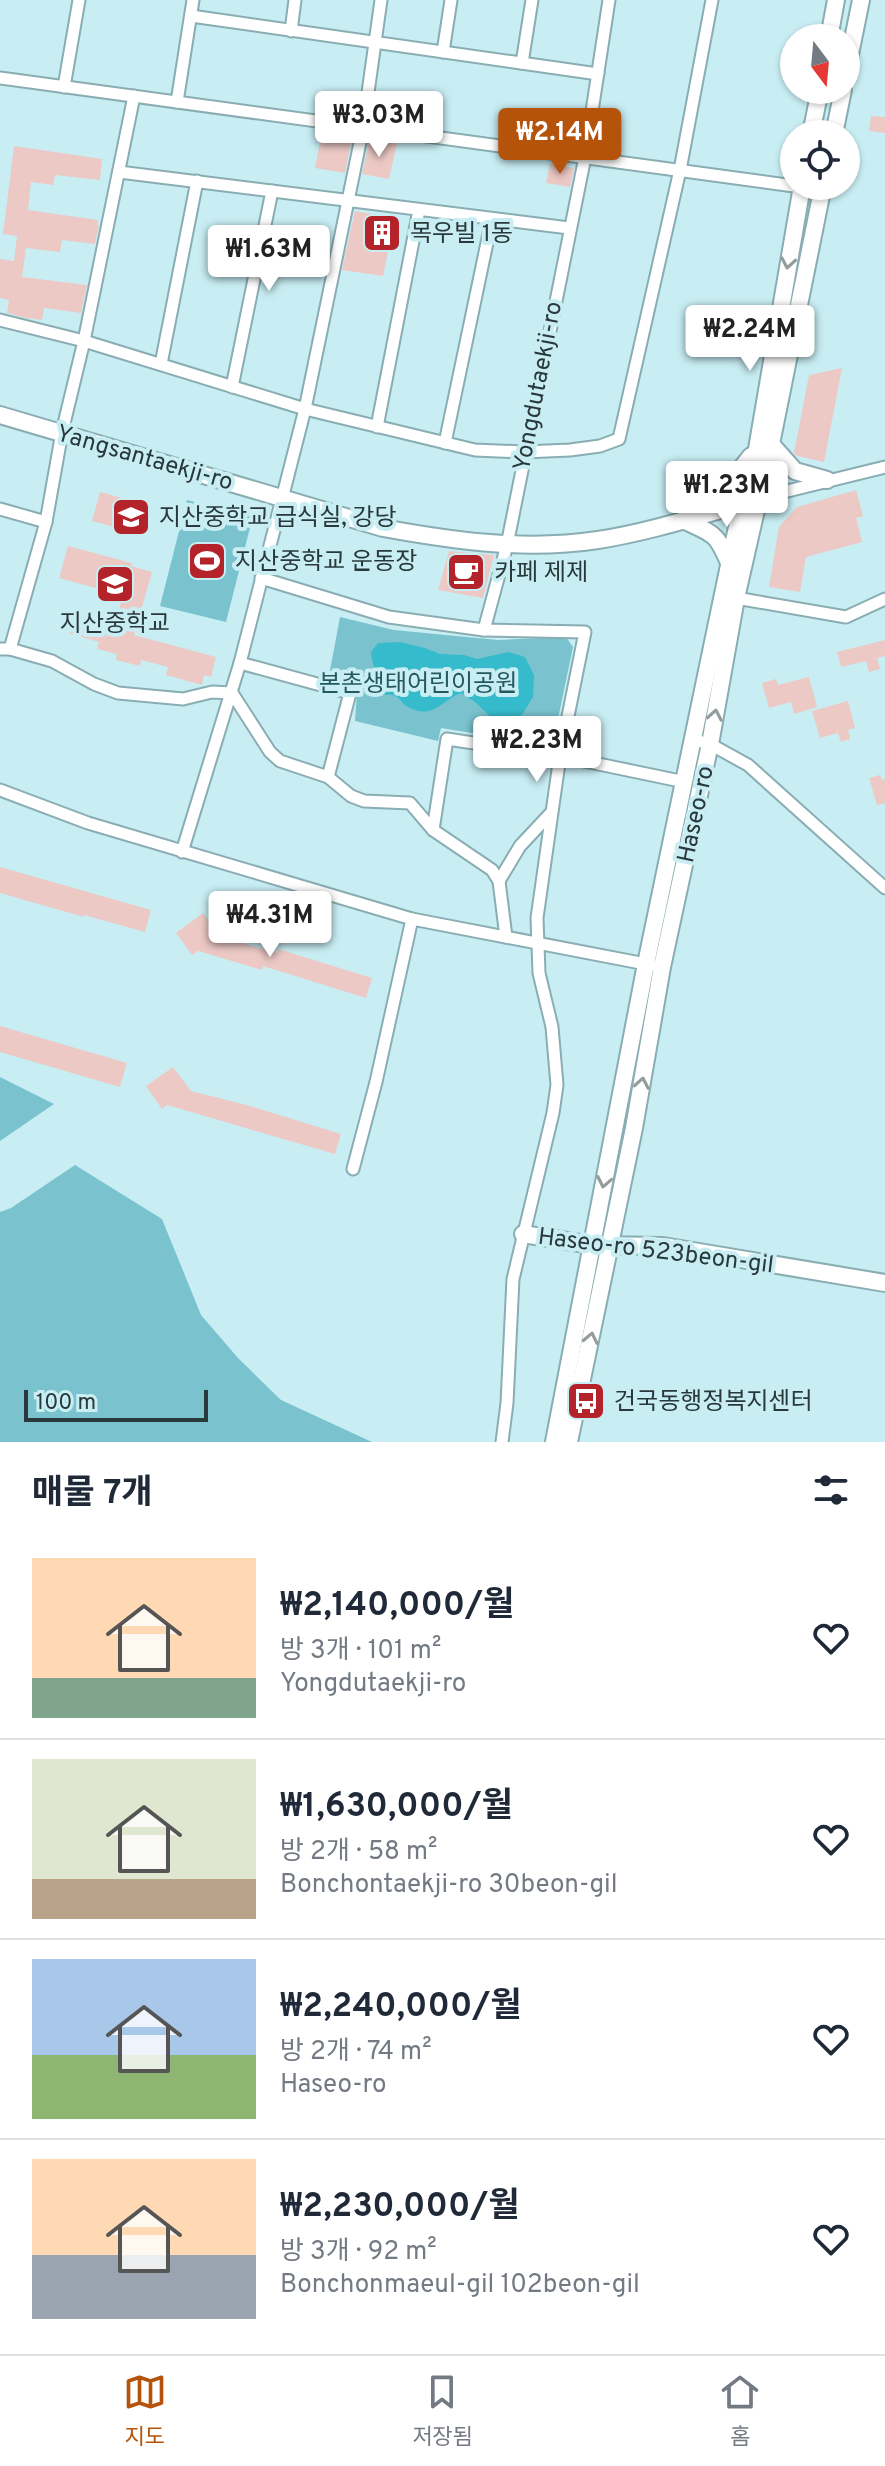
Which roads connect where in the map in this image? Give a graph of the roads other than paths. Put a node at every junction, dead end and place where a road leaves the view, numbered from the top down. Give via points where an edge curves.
1 (79, 0) edge
2 (193, 0) edge
3 (295, 0) edge
4 (381, 0) edge
5 (451, 0) edge
6 (532, 0) edge
7 (609, 0) edge
8 (712, 0) edge
9 (836, 0) edge
10 (861, 0) edge
11 (191, 16) junction
12 (832, 24) edge
13 (856, 24) edge
14 (291, 31) junction
15 (375, 42) junction
16 (443, 52) junction
17 (522, 63) junction
18 (598, 74) junction
19 (0, 78) edge
20 (64, 87) junction
21 (134, 96) junction
22 (177, 102) junction
23 (363, 128) junction
24 (585, 157) junction
25 (680, 170) junction
26 (119, 172) junction
27 (197, 181) junction
28 (780, 184) edge
29 (272, 191) junction
30 (348, 200) junction
31 (796, 200) edge
32 (820, 200) edge
33 (419, 210) junction
34 (492, 219) junction
35 (569, 228) junction
36 (0, 320) edge
37 (84, 341) junction
38 (161, 364) junction
39 (232, 387) junction
40 (305, 409) junction
41 (0, 415) edge
42 (377, 427) junction
43 (62, 432) junction
44 (445, 443) junction
45 (764, 446) junction
46 (524, 452) junction
47 (885, 467) edge
48 (827, 480) junction
49 (283, 497) junction
50 (759, 498) junction
51 (742, 503) junction
52 (0, 509) edge
53 (683, 520) junction
54 (46, 522) junction
55 (507, 545) junction
56 (730, 565) junction
57 (261, 578) junction
58 (736, 598) junction
59 (885, 599) edge
60 (484, 630) junction
61 (5, 649) edge
62 (240, 663) junction
63 (232, 693) junction
64 (702, 742) junction
65 (560, 756) junction
66 (328, 777) junction
67 (685, 782) junction
68 (0, 790) edge
69 (550, 813) junction
70 (433, 830) junction
71 (182, 852) junction
72 (499, 881) junction
73 (885, 888) edge
74 (412, 919) junction
75 (506, 937) junction
76 (536, 943) junction
77 (654, 965) junction
78 (353, 1169) dead end
79 (523, 1234) junction
80 (592, 1245) junction
81 (610, 1247) junction
82 (885, 1283) edge
83 (502, 1442) edge
84 (554, 1442) edge
85 (569, 1442) edge

1 - 20 street
2 - 11 street
3 - 14 street
4 - 15 street
5 - 16 street
6 - 17 street
7 - 18 street, Yongdutaekji-ro
8 - 25 street
9 - 12 main road
10 - 13 main road
11 - 14 street
11 - 22 street
14 - 15 street
15 - 16 street
15 - 23 street
16 - 17 street
17 - 18 street
18 - 24 street, Yongdutaekji-ro
19 - 20 street
20 - 21 street
21 - 22 street
21 - 26 street
22 - 23 street
23 - 24 street
23 - 30 street
24 - 25 street
24 - 35 street, Yongdutaekji-ro
25 - 28 street
25 - 46 street via 619,439 600,446
26 - 27 street
26 - 37 street
27 - 29 street
27 - 38 street
29 - 30 street
29 - 39 street
30 - 33 street
30 - 40 street
31 -> 45 main road, Haseo-ro
32 - 45 main road, Haseo-ro
33 - 34 street
33 - 42 street
34 - 35 street
34 - 44 street
35 - 46 street, Yongdutaekji-ro
36 - 37 street
37 - 38 street
37 - 43 street
38 - 39 street
39 - 40 street
40 - 42 street
40 - 49 street
41 - 43 main road, Yangsantaekji-ro
42 - 44 street
43 - 49 main road, Yangsantaekji-ro
43 - 54 street
44 - 46 street
45 - 48 main road via 795,471
45 - 50 main road, Haseo-ro
45 - 51 main road, Haseo-ro
45 - 53 main road via 727,486
46 - 55 street, Yongdutaekji-ro
47 - 48 street
48 - 50 street
49 - 55 main road, Yangsantaekji-ro via 383,528
49 - 57 street
50 - 51 main road, Yangsantaekji-ro
50 - 58 main road, Haseo-ro
51 - 53 main road, Yangsantaekji-ro
51 - 56 main road, Haseo-ro
52 - 54 street
53 - 55 main road, Yangsantaekji-ro via 596,541
53 - 56 main road via 720,541
54 - 61 street
55 - 60 street, Yongdutaekji-ro
56 - 64 main road, Haseo-ro
57 - 60 street via 389,617
57 - 62 street
58 - 59 street via 846,617
64 -> 58 main road, Haseo-ro
60 - 65 street via 585,632
61 - 63 street via 52,661 118,693 183,699
62 - 63 street
62 - 66 street via 350,693
63 - 66 street via 280,761
63 - 71 street
64 - 67 main road, Haseo-ro
64 - 73 street via 748,765
64 - 77 main road, Haseo-ro
65 - 67 street
65 - 69 street
65 - 70 street via 447,739
66 - 70 street via 364,801 410,803
67 - 77 main road, Haseo-ro
68 - 71 street
69 - 72 street via 520,846
69 - 76 street
70 - 72 street via 492,870
71 - 74 street
72 - 75 street
74 - 75 street
74 - 78 street
75 - 76 street
76 - 77 street
76 - 79 street via 557,1085
77 -> 80 main road, Haseo-ro
81 -> 77 main road, Haseo-ro via 634,1128
79 - 80 main road, Haseo-ro 523beon-gil
79 - 83 street via 513,1279
80 - 81 main road, Haseo-ro 523beon-gil
80 - 84 main road, Haseo-ro
81 - 82 main road, Haseo-ro 523beon-gil via 663,1246
85 -> 81 main road, Haseo-ro

